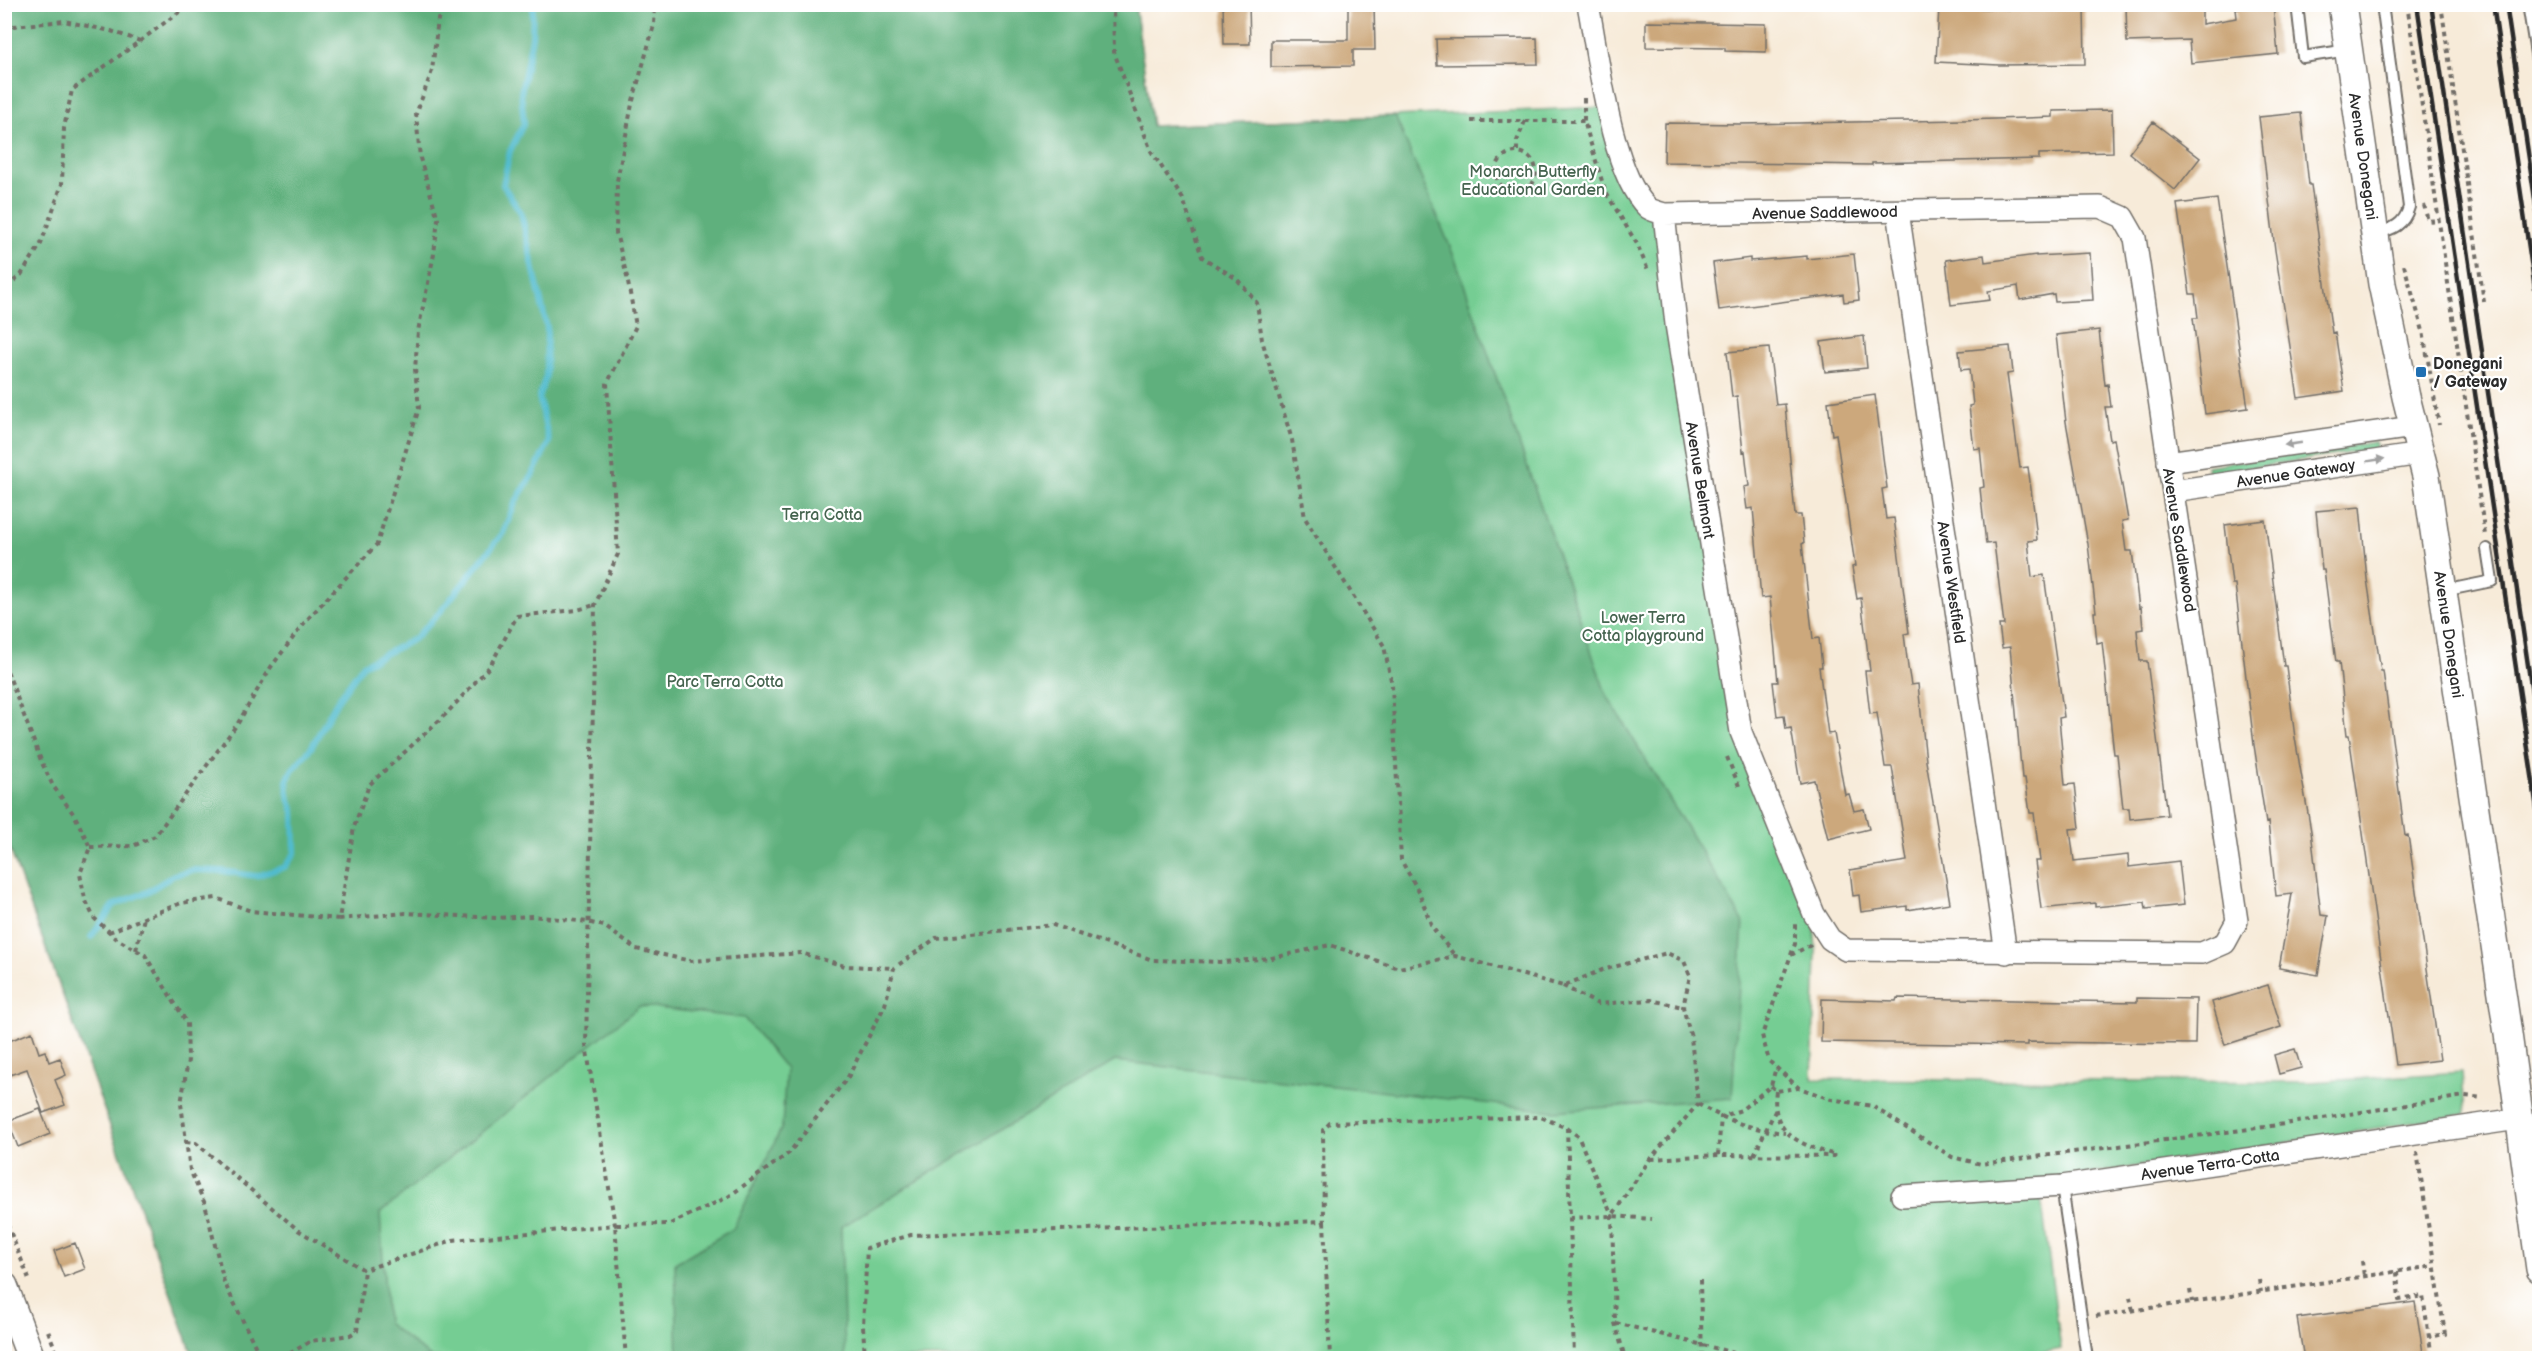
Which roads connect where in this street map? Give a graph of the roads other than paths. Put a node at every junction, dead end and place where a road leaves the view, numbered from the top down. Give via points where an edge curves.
1 (1588, 4) edge
2 (2297, 4) edge
3 (2342, 4) edge
4 (2382, 4) edge
5 (2528, 4) edge
6 (2348, 50) junction
7 (2540, 79) edge
8 (1898, 211) junction
9 (1664, 214) junction
10 (2375, 234) junction
11 (2414, 427) junction
12 (2421, 454) junction
13 (2168, 462) junction
14 (2173, 491) junction
15 (2487, 549) road end
16 (2442, 591) junction
17 (1846, 950) joint
18 (2006, 953) junction
19 (2518, 1119) junction
20 (2062, 1186) junction
21 (1902, 1196) dead end
22 (2540, 1269) edge
23 (4, 1286) edge
24 (31, 1359) edge
25 (2087, 1359) edge

1 - 9 street via 1622,166 1648,209
2 - 6 lane via 2303,57
3 - 6 street, Avenue Donegani
4 - 10 lane via 2409,207 2400,224
5 - 7 lane
6 - 10 street, Avenue Donegani
8 - 9 street, Avenue Saddlewood
8 - 13 street, Avenue Saddlewood via 2100,207 2124,217 2135,237
8 - 18 street, Avenue Westfield
9 - 17 street, Avenue Belmont via 1677,324 1741,732 1814,914 1830,939
10 - 11 street, Avenue Donegani via 2385,300
11 - 12 street, Avenue Donegani
11 -> 13 street, Avenue Gateway
14 -> 12 street, Avenue Gateway
12 - 16 street, Avenue Donegani
13 - 14 street, Avenue Saddlewood
14 - 18 street, Avenue Saddlewood via 2237,921 2225,943 2202,953
15 - 16 lane via 2492,581
16 - 19 street, Avenue Donegani
17 - 18 street, Avenue Saddlewood
19 - 20 street, Avenue Terra-Cotta
19 - 22 street, Avenue Donegani
20 - 21 street, Avenue Terra-Cotta
20 - 25 lane
23 - 24 street

